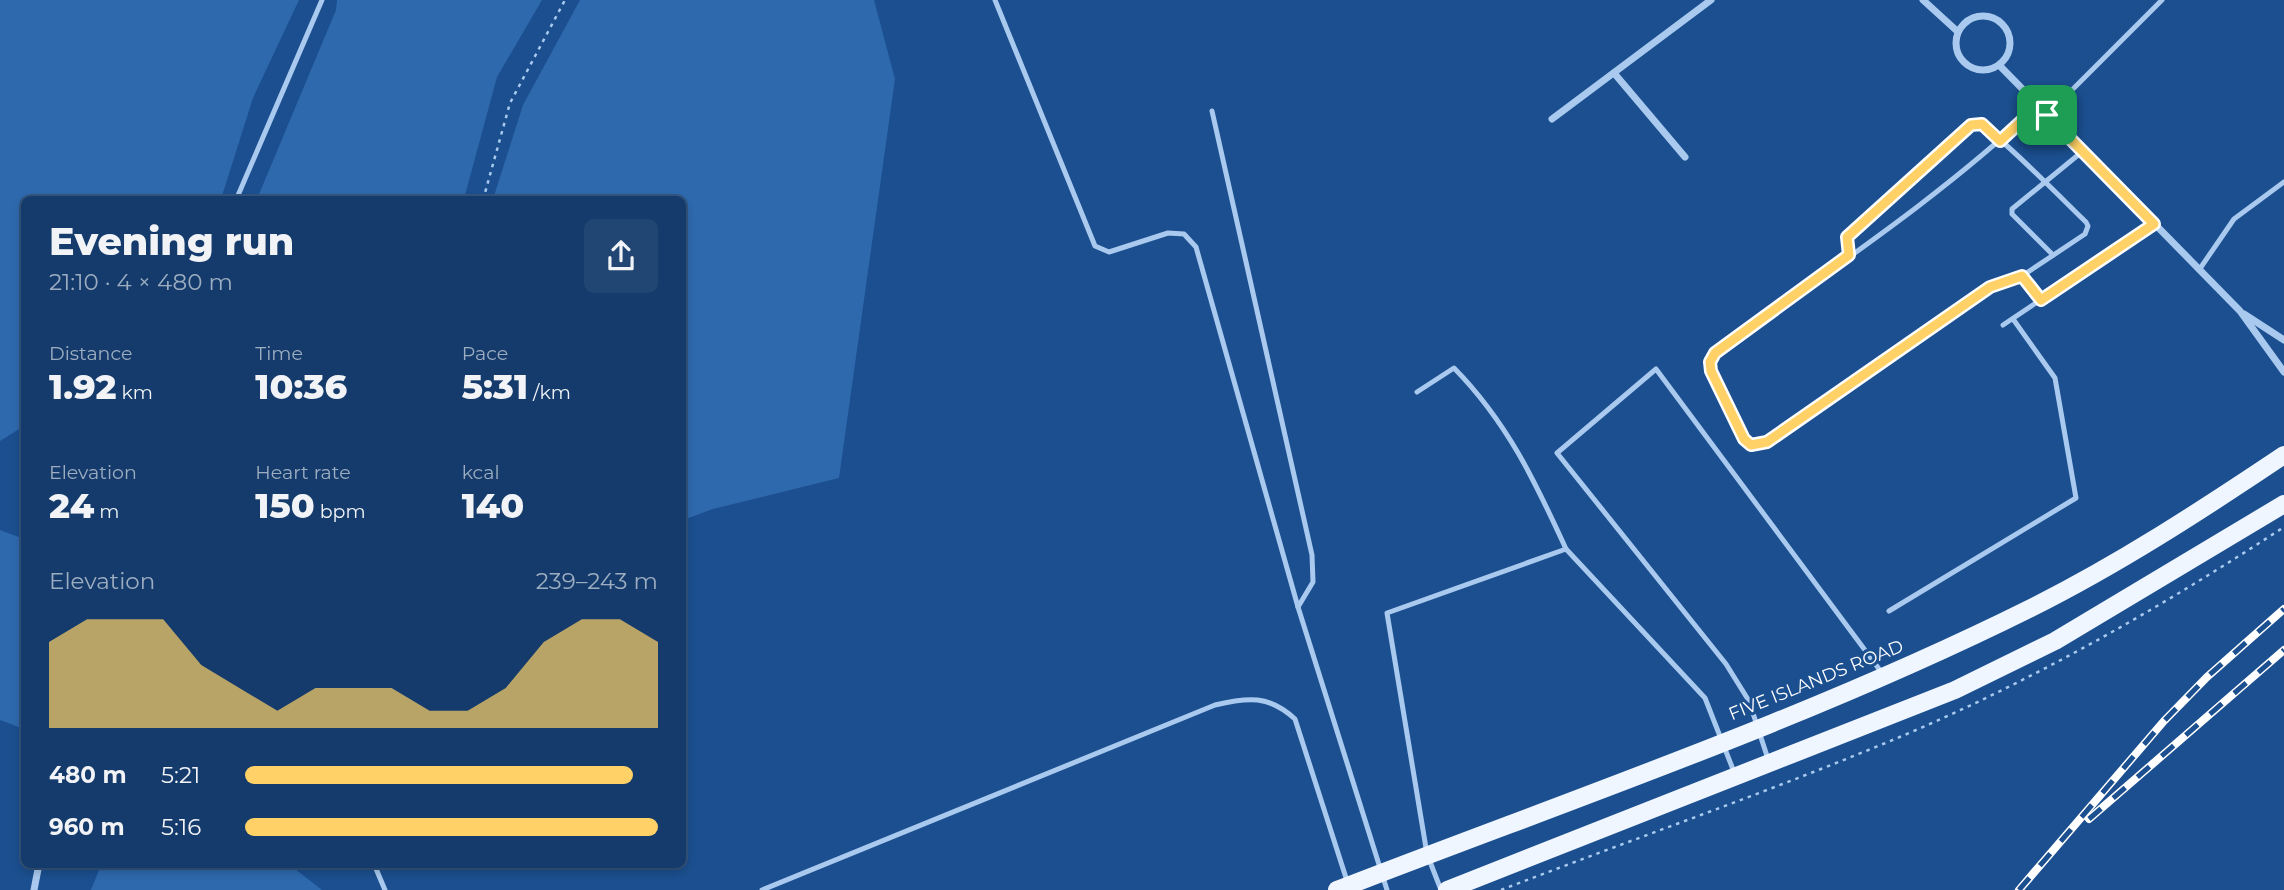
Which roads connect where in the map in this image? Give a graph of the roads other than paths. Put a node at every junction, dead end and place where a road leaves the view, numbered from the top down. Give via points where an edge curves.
1 (322, 0) edge
2 (995, 0) edge
3 (1711, 0) edge
4 (1923, 0) edge
5 (2162, 0) edge
6 (1957, 31) junction
7 (2000, 66) junction
8 (1614, 73) junction
9 (2038, 106) junction
10 (1212, 111) dead end
11 (2047, 115) junction
12 (1552, 119) dead end
13 (2000, 141) junction
14 (2083, 151) junction
15 (1685, 158) dead end
16 (2043, 182) junction
17 (2284, 182) edge
18 (238, 196) edge
19 (2154, 224) junction
20 (1849, 255) junction
21 (2053, 255) junction
22 (2199, 270) junction
23 (2022, 276) junction
24 (2041, 300) junction
25 (2240, 311) junction
26 (2013, 319) junction
27 (2003, 325) dead end
28 (2284, 340) edge
29 (2284, 372) edge
30 (1417, 392) dead end
31 (2284, 455) edge
32 (2284, 504) edge
33 (1566, 549) junction
34 (1298, 607) junction
35 (1889, 611) dead end
36 (1884, 675) junction
37 (1757, 727) junction
38 (1723, 741) junction
39 (1769, 765) junction
40 (1736, 778) junction
41 (1427, 854) junction
42 (39, 868) edge
43 (376, 868) edge
44 (1384, 882) edge
45 (1345, 889) edge
46 (34, 890) edge
47 (385, 890) edge
48 (762, 890) edge
49 (1441, 890) edge
50 (1447, 890) edge

1 - 18 lane
2 - 34 lane via 1095,247 1109,252 1176,233 1184,234 1196,247
3 - 8 street
4 - 6 street
5 - 11 lane
6 - 7 street via 1955,51 1966,66 1985,72
6 - 7 street via 1979,15 1994,18 2007,29 2010,51
7 - 9 street
8 - 12 street
8 - 15 street
9 - 11 street
9 - 13 lane
10 - 34 lane via 1312,555 1313,582
11 - 14 street
13 - 16 lane
13 - 20 lane
13 - 20 lane via 1982,124 1971,125 1847,237
14 - 16 lane
14 - 19 street
16 - 21 lane via 2011,209
16 - 21 lane via 2088,226 2085,234
17 - 22 lane via 2234,219
19 - 22 street
19 - 24 lane
20 - 23 lane via 1715,353 1710,362 1744,439 1751,445 1767,442 1990,287
21 - 23 lane
22 - 25 street
23 - 24 lane
24 - 26 lane
25 - 28 street
25 - 29 street
26 - 27 lane
26 - 35 lane via 2055,378 2076,498
30 - 33 lane via 1454,368 1485,399 1530,472
31 - 36 main road, FIVE ISLANDS ROAD via 2100,571 1985,631
32 - 39 main road via 2055,641 1955,690
33 - 38 lane via 1705,698
33 - 41 lane via 1387,613
34 - 44 lane
36 - 37 main road, FIVE ISLANDS ROAD
36 - 37 lane via 1656,369 1557,453 1726,664 1749,701
37 - 38 main road, FIVE ISLANDS ROAD
37 - 39 lane
38 - 40 lane
38 - 41 main road, FIVE ISLANDS ROAD
39 - 40 main road
40 - 50 main road
41 - 44 main road, FIVE ISLANDS ROAD
41 - 49 lane
42 - 46 street
43 - 47 lane
44 - 45 main road, FIVE ISLANDS ROAD
45 - 48 lane via 1295,719 1264,698 1242,698 1215,705

